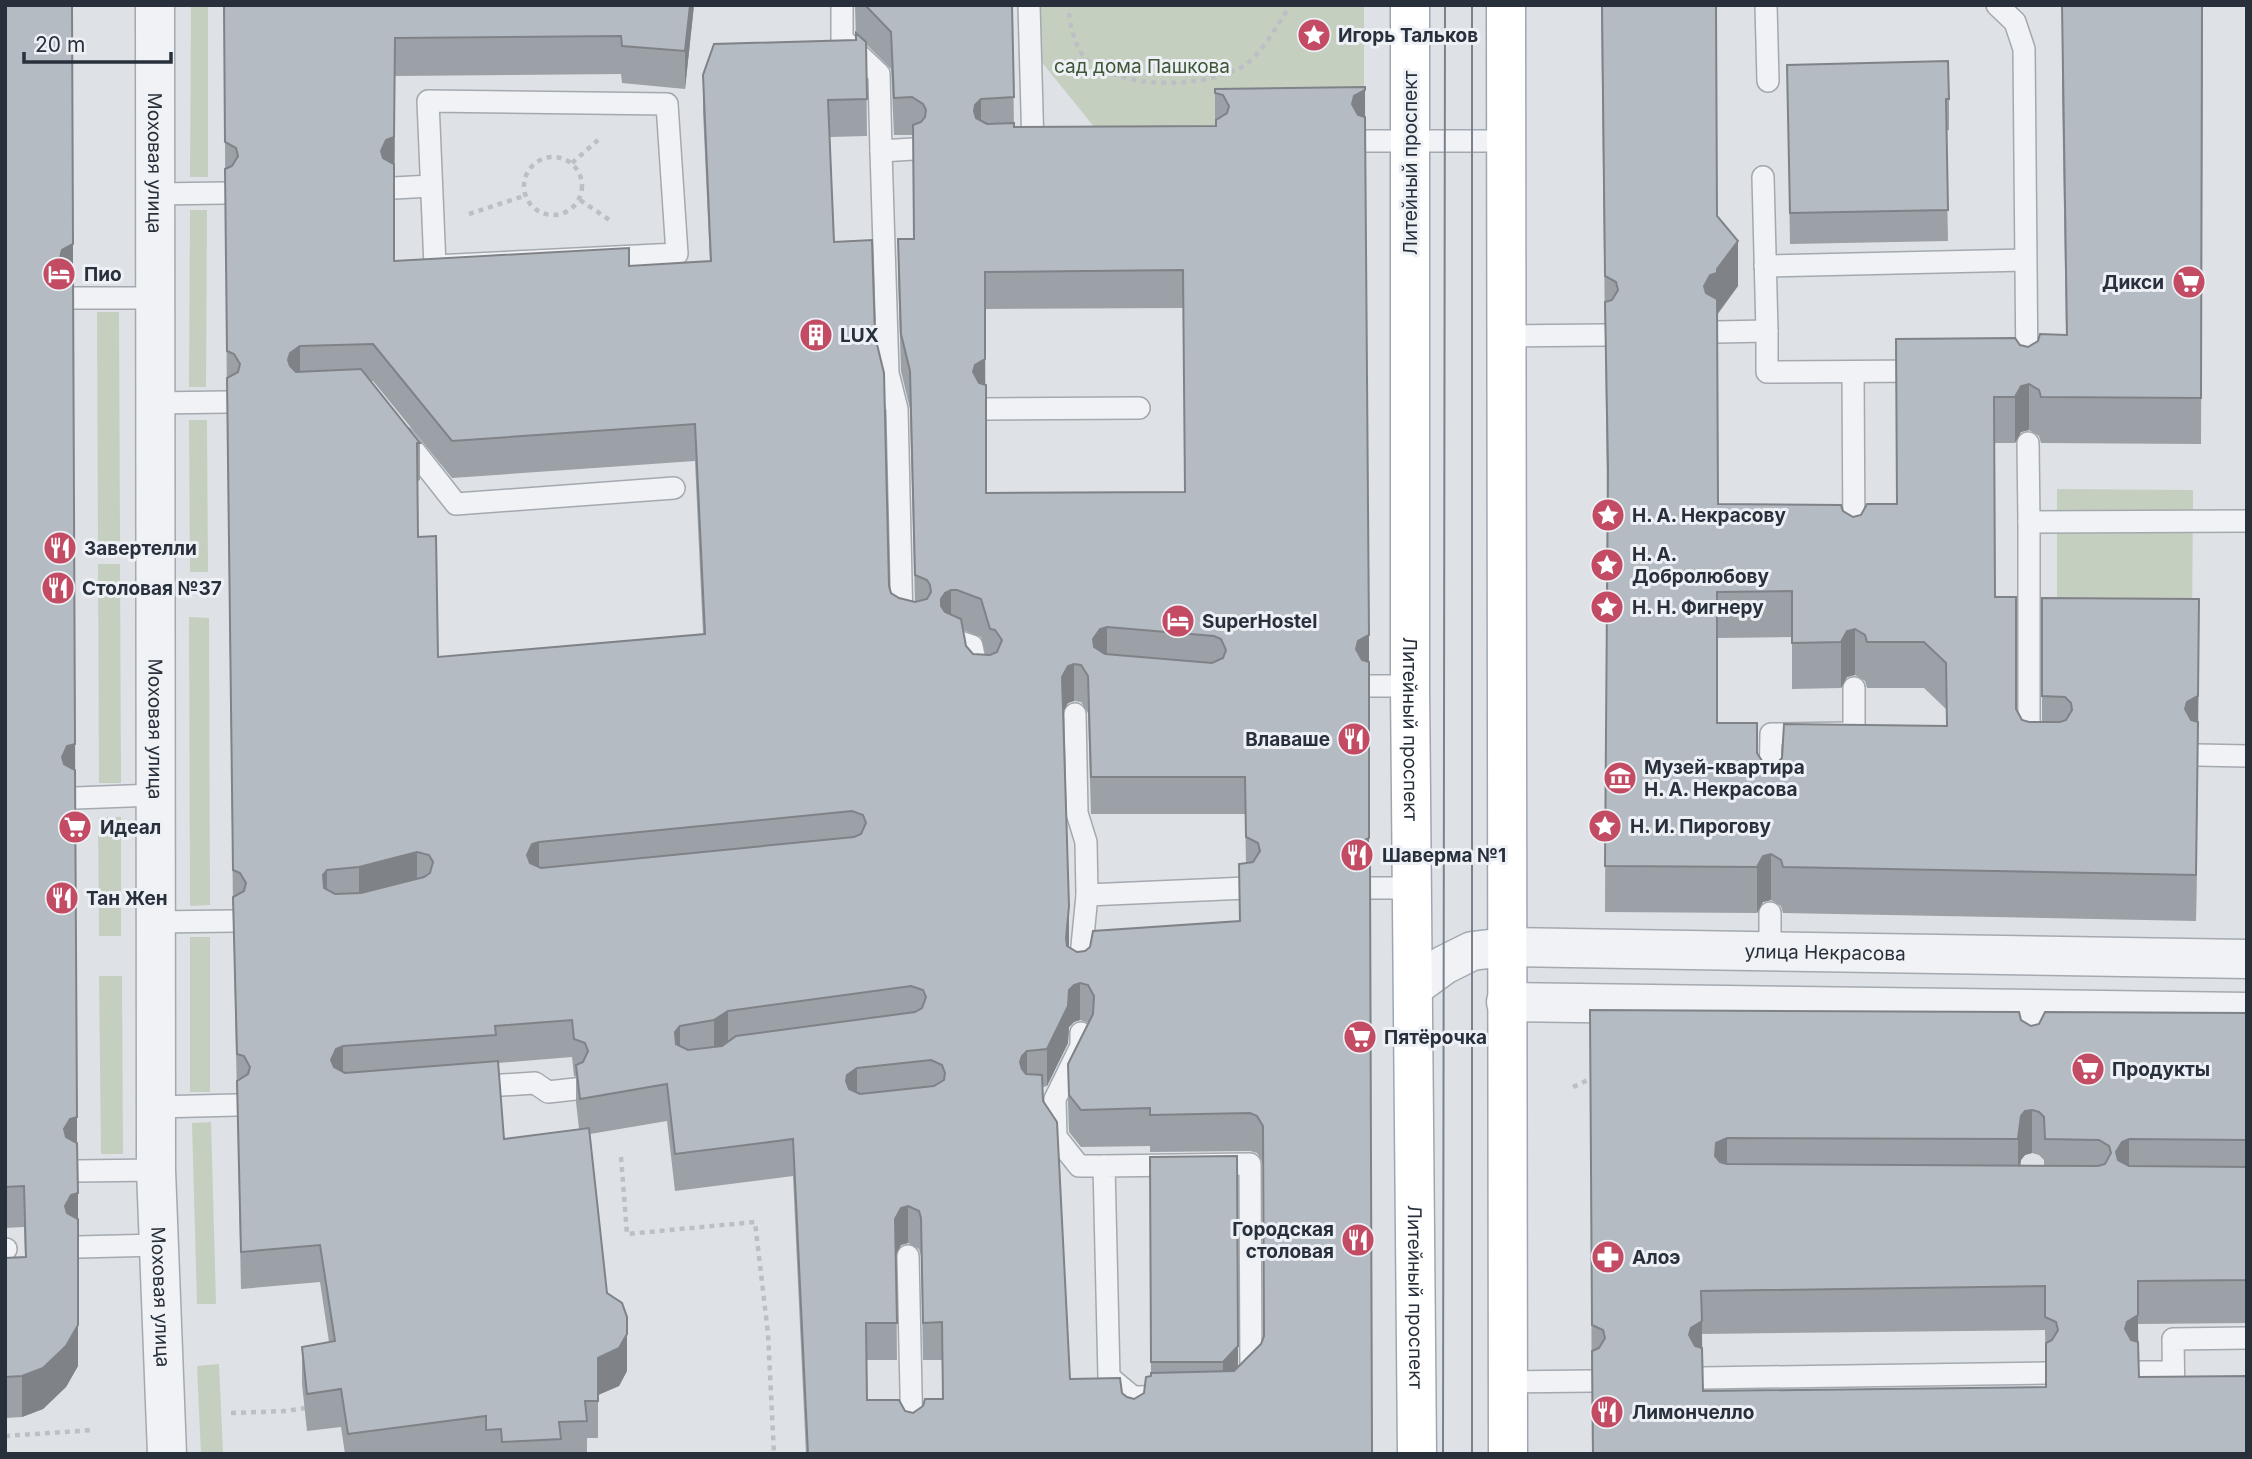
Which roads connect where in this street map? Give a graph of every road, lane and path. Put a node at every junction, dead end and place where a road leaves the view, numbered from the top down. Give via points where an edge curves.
1 (155, 5) edge
2 (842, 5) edge
3 (1029, 5) edge
4 (1068, 5) edge
5 (1290, 5) edge
6 (1410, 5) edge
7 (1506, 5) edge
8 (1766, 5) edge
9 (1997, 5) edge
10 (1768, 81) dead end
11 (1365, 141) edge
12 (1411, 141) junction
13 (1506, 141) junction
14 (1033, 147) junction
15 (1059, 147) edge
16 (1010, 148) edge
17 (912, 149) edge
18 (881, 151) junction
19 (1763, 177) dead end
20 (431, 186) junction
21 (394, 188) edge
22 (225, 193) edge
23 (155, 194) junction
24 (524, 196) junction
25 (433, 226) junction
26 (2025, 260) junction
27 (1765, 266) junction
28 (73, 298) edge
29 (155, 298) junction
30 (1717, 331) edge
31 (1767, 331) junction
32 (1605, 335) edge
33 (1507, 336) junction
34 (1947, 371) edge
35 (2000, 371) edge
36 (1853, 372) junction
37 (227, 402) edge
38 (155, 403) junction
39 (1139, 408) dead end
40 (985, 409) edge
41 (392, 424) edge
42 (2028, 443) dead end
43 (674, 488) dead end
44 (2029, 522) junction
45 (2247, 522) edge
46 (1854, 550) edge
47 (918, 627) edge
48 (954, 640) edge
49 (989, 679) edge
50 (1410, 686) junction
51 (1369, 687) edge
52 (1854, 688) dead end
53 (1075, 714) dead end
54 (2049, 755) edge
55 (2198, 755) edge
56 (2247, 756) edge
57 (155, 795) junction
58 (75, 798) edge
59 (1770, 798) edge
60 (1247, 888) edge
61 (1370, 888) edge
62 (1413, 888) junction
63 (1087, 895) junction
64 (1770, 913) dead end
65 (233, 921) edge
66 (155, 922) junction
67 (1506, 947) junction
68 (1770, 951) junction
69 (2247, 959) edge
70 (1079, 977) edge
71 (1414, 987) junction
72 (1506, 1002) junction
73 (2247, 1012) edge
74 (1081, 1033) edge
75 (1590, 1079) edge
76 (1573, 1087) dead end
77 (453, 1089) edge
78 (575, 1089) edge
79 (1055, 1099) junction
80 (1032, 1100) edge
81 (237, 1105) edge
82 (156, 1108) junction
83 (621, 1157) dead end
84 (1104, 1166) junction
85 (156, 1170) junction
86 (77, 1171) edge
87 (159, 1245) junction
88 (78, 1247) edge
89 (908, 1256) dead end
90 (2247, 1338) edge
91 (2138, 1372) edge
92 (2174, 1372) junction
93 (2045, 1373) edge
94 (1702, 1378) edge
95 (1592, 1381) edge
96 (1508, 1382) junction
97 (1133, 1396) junction
98 (2198, 1407) edge
99 (304, 1408) edge
100 (232, 1413) dead end
101 (1133, 1423) edge
102 (94, 1430) dead end
103 (5, 1436) edge
104 (912, 1437) edge
105 (167, 1454) edge
106 (774, 1454) edge
107 (1417, 1454) edge
108 (1508, 1454) edge

1 - 23 street, Моховая улица
2 - 18 lane via 842,39 879,74
3 - 14 lane
4 - 5 path via 1071,32 1086,60 1111,74 1151,83 1196,81 1241,67 1270,38
6 - 12 main road, Литейный проспект
7 - 13 main road
8 - 10 lane
9 - 26 lane via 2015,22 2024,49
11 - 12 lane
12 - 13 lane
12 - 50 main road, Литейный проспект
13 - 33 main road
14 - 15 lane
14 - 16 lane
17 - 18 lane
18 - 47 lane via 888,373 906,409 902,623
19 - 27 lane
20 - 21 lane
20 - 25 lane
20 - 25 lane via 428,101 667,104 677,254 435,266
22 - 23 lane
23 - 29 street, Моховая улица
24 - 24 path via 535,210 551,216 568,213 580,200 580,174 561,157 536,161 523,183
24 - 25 path
26 - 27 lane
26 - 35 lane via 2027,375
27 - 31 lane
28 - 29 lane
29 - 38 street, Моховая улица
30 - 31 lane
31 - 36 lane via 1767,372
32 - 33 lane
33 - 67 main road
34 - 36 lane
36 - 46 lane
37 - 38 lane
38 - 57 street, Моховая улица
39 - 40 lane
41 - 43 lane via 456,504
42 - 44 lane
44 - 45 lane
44 - 54 lane via 2029,755
48 - 49 lane via 972,646 979,680
50 - 51 lane
50 - 62 main road, Литейный проспект
52 - 59 lane via 1854,733 1771,734
53 - 63 lane via 1077,813 1086,842
55 - 56 lane
57 - 58 lane
57 - 66 street, Моховая улица
60 - 63 lane
61 - 62 lane
62 - 71 main road, Литейный проспект
63 - 70 lane
64 - 68 lane
65 - 66 lane
66 - 82 street, Моховая улица
67 - 68 street, улица Некрасова
67 - 71 street, улица Некрасова via 1472,951
67 - 72 main road
68 - 69 street, улица Некрасова
71 - 107 main road, Литейный проспект
72 - 73 street via 2032,1020
72 - 96 main road
74 - 79 lane via 1081,1046
75 - 76 path
77 - 78 lane via 535,1083 548,1092
79 - 80 lane
79 - 84 lane via 1056,1137 1079,1166
81 - 82 lane
82 - 85 street, Моховая улица
83 - 106 path via 627,1234 755,1222 768,1334
84 - 97 lane via 1109,1377
84 - 97 lane via 1250,1164 1251,1373 1229,1396
85 - 86 lane
85 - 87 street, Моховая улица
87 - 88 lane
87 - 105 street, Моховая улица
89 - 104 lane
90 - 92 lane via 2173,1339
91 - 92 lane
92 - 98 lane via 2174,1408
93 - 94 lane
95 - 96 lane
96 - 108 main road
97 - 101 lane
99 - 100 path
102 - 103 path

